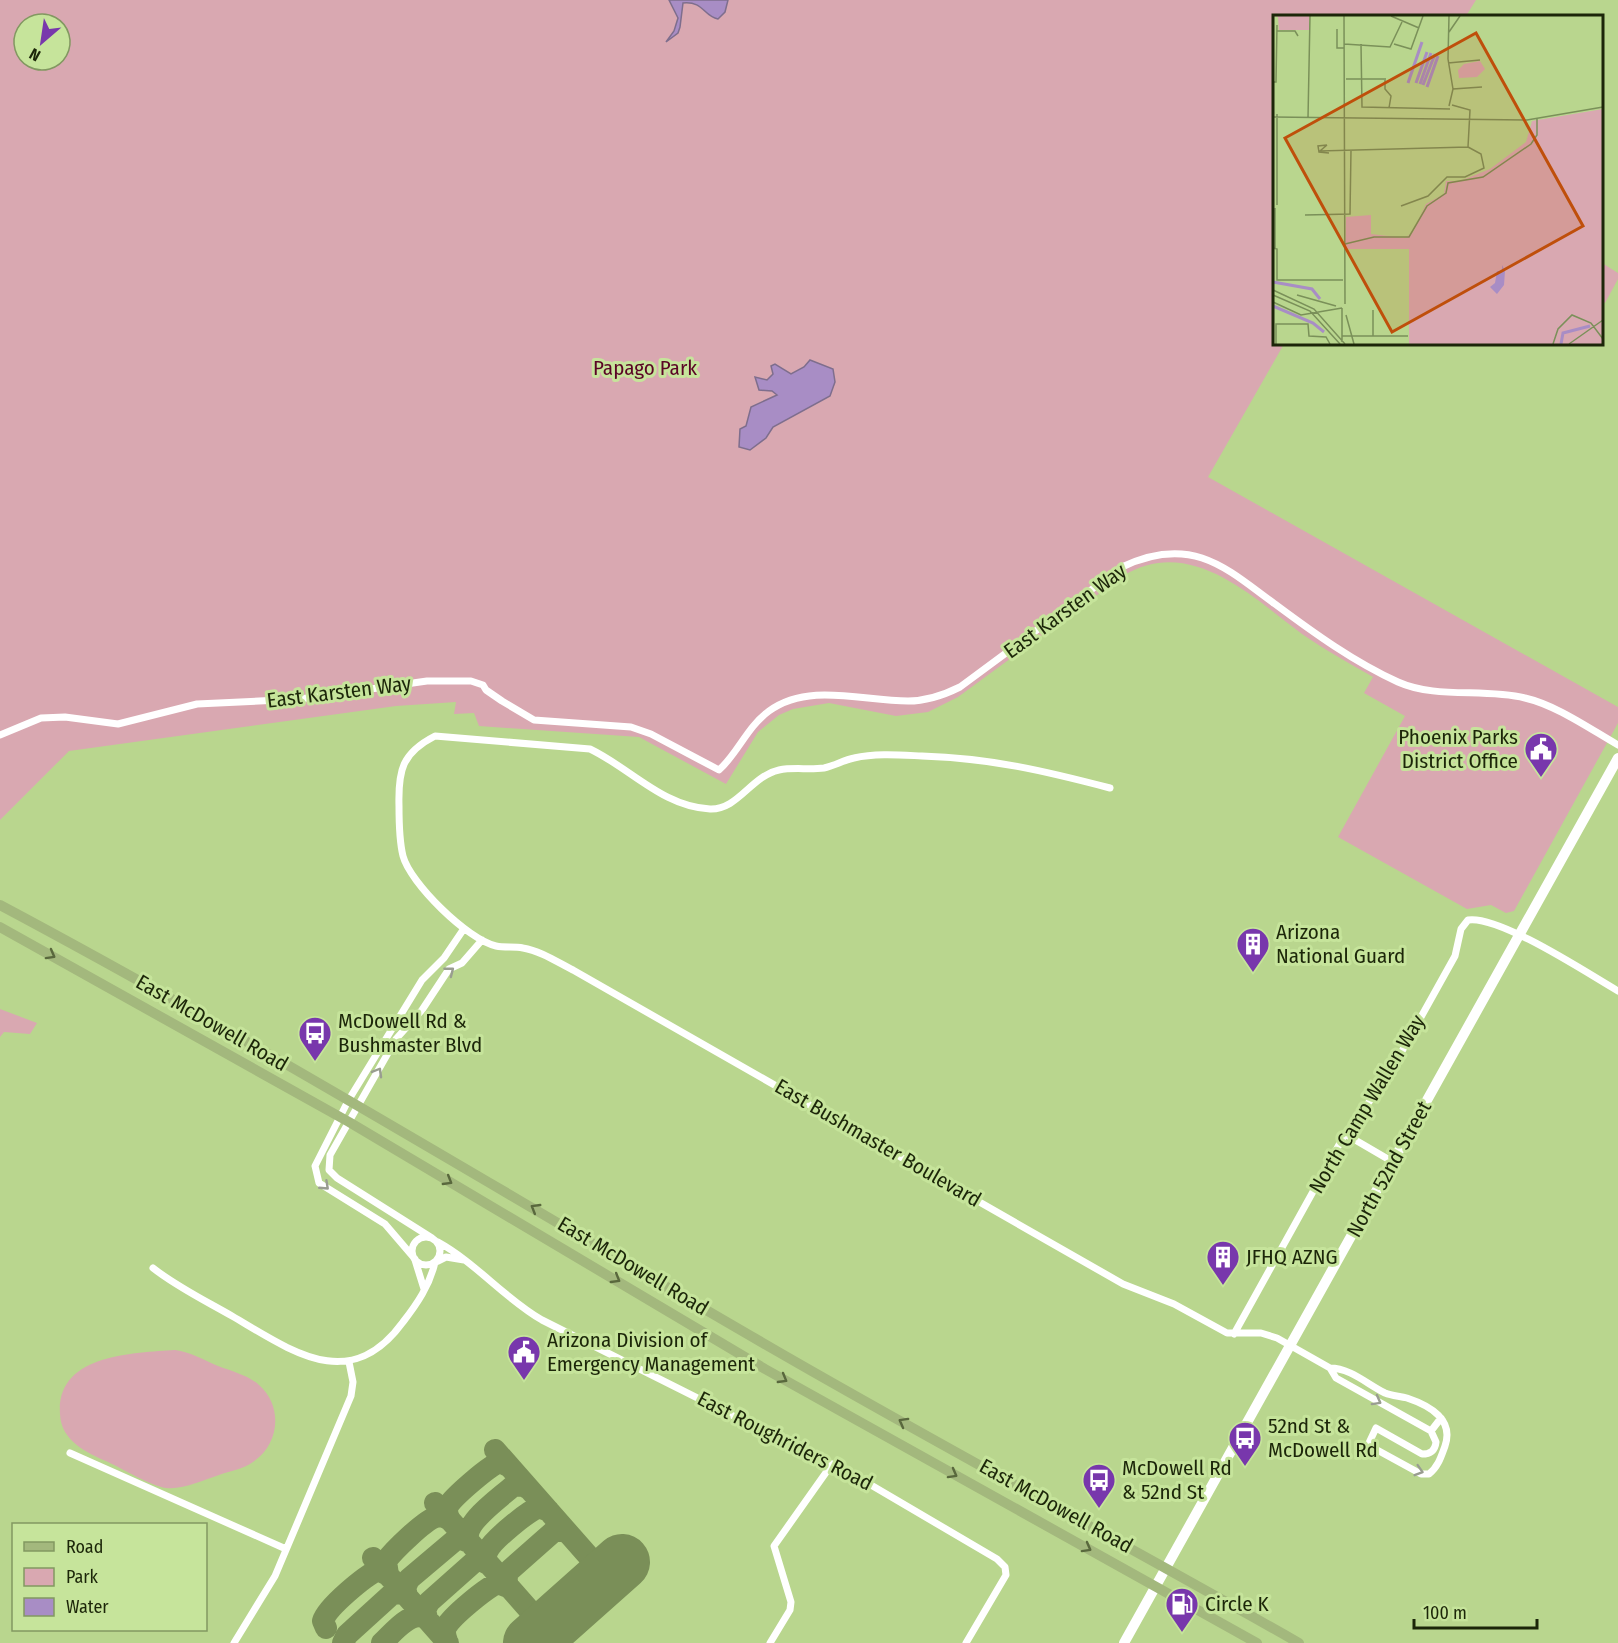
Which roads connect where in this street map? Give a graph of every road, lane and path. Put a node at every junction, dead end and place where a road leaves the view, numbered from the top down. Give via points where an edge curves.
1 (0, 735) edge
2 (1618, 745) edge
3 (1618, 758) edge
4 (1110, 788) dead end
5 (0, 904) edge
6 (0, 927) edge
7 (463, 930) junction
8 (1519, 936) junction
9 (482, 940) junction
10 (1618, 991) edge
11 (353, 1104) junction
12 (344, 1120) junction
13 (1345, 1134) junction
14 (1393, 1162) junction
15 (435, 1240) junction
16 (415, 1259) junction
17 (464, 1260) junction
18 (436, 1262) junction
19 (153, 1268) dead end
20 (424, 1289) junction
21 (1234, 1334) junction
22 (1290, 1346) junction
23 (349, 1362) junction
24 (1330, 1368) junction
25 (1441, 1418) junction
26 (1431, 1431) junction
27 (70, 1453) dead end
28 (832, 1464) junction
29 (286, 1549) junction
30 (1167, 1568) junction
31 (1156, 1586) junction
32 (234, 1643) edge
33 (770, 1643) edge
34 (966, 1643) edge
35 (1124, 1643) edge
36 (1257, 1643) edge
37 (1299, 1643) edge

1 - 2 street, East Karsten Way via 41,718 118,724 197,704 290,699 453,680 483,685 534,720 631,727 719,770 756,721 787,702 815,696 907,701 940,696 960,687 1122,567 1167,554 1190,555 1228,570 1339,649 1398,682 1545,704
3 - 8 main road, North 52nd Street
4 - 7 street, East Bushmaster Boulevard via 1027,766 965,757 899,755 855,758 824,768 779,770 761,776 725,808 710,809 659,793 610,758 590,749 435,736 416,746 403,764 398,783 400,834 406,864
5 - 11 main road, East McDowell Road
6 -> 12 main road, East McDowell Road
7 - 9 street, East Bushmaster Boulevard
7 - 11 street via 444,958 422,980
8 - 10 street
8 - 13 street, North Camp Wallen Way via 1480,918 1468,920 1461,929 1455,956 1387,1078
8 - 14 main road, North 52nd Street
11 -> 9 street via 439,981 476,950
9 - 21 street, East Bushmaster Boulevard via 539,953 573,970 1104,1275
11 - 12 street
30 -> 11 main road, East McDowell Road via 775,1351
12 - 15 street via 330,1155 329,1170
12 -> 16 street via 316,1160 319,1183 385,1224
12 -> 31 main road, East McDowell Road via 765,1369
13 - 14 street
13 - 21 street, North Camp Wallen Way
14 - 22 main road, North 52nd Street
15 - 16 street via 423,1238 415,1242
15 - 17 street, East Roughriders Road
15 - 18 street via 440,1255
16 - 18 street via 427,1265
16 - 20 street
17 - 18 street via 446,1257
17 - 28 street, East Roughriders Road via 542,1320
18 - 20 street
19 - 23 street via 280,1344 315,1360
20 - 23 street via 381,1348
21 - 22 street, East Bushmaster Boulevard via 1262,1333
22 - 24 street
22 - 30 main road, North 52nd Street
23 - 29 street via 351,1396
24 - 25 street via 1341,1368
24 -> 26 street via 1336,1378
25 - 26 street
26 -> 25 street via 1436,1442 1427,1454 1376,1428 1368,1445 1421,1474 1429,1474 1436,1468 1448,1435
27 - 29 street
28 - 33 street via 774,1546 791,1602
28 - 34 street, East Roughriders Road via 1005,1567 1006,1575
29 - 32 street via 275,1576
30 - 31 main road, North 52nd Street
30 - 37 main road, East McDowell Road
31 - 35 main road, North 52nd Street
31 - 36 main road, East McDowell Road

